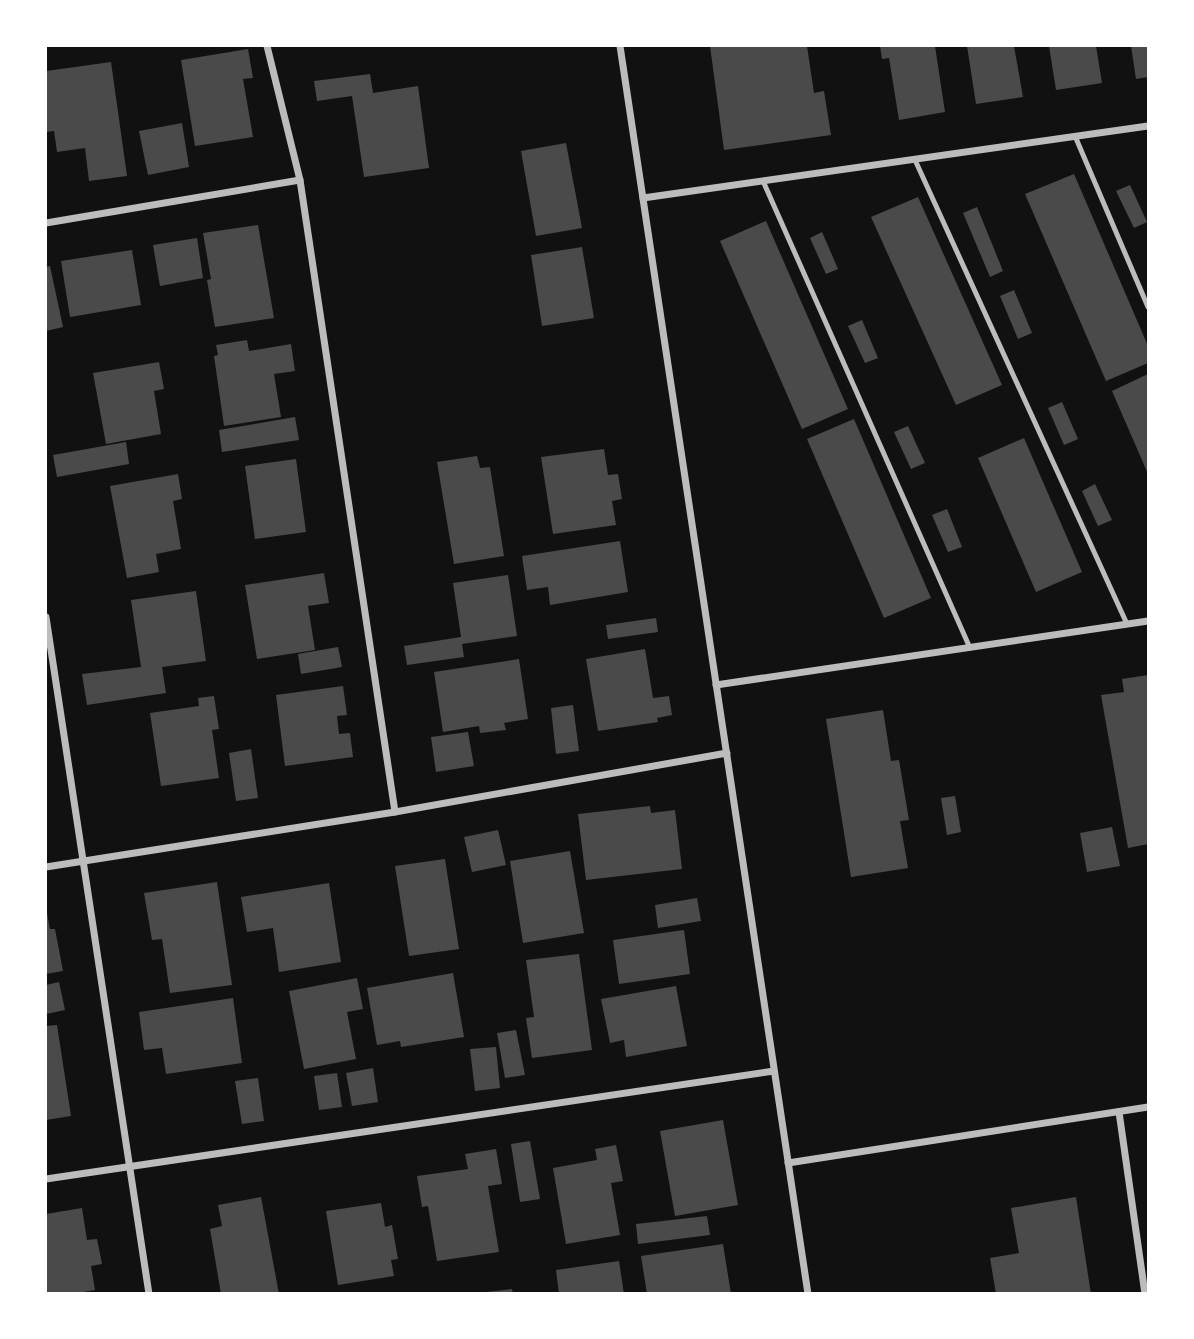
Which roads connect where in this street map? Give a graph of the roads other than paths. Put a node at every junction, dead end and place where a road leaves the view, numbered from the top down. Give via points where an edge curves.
1 (267, 46) edge
2 (620, 46) edge
3 (1149, 126) edge
4 (1075, 136) junction
5 (915, 160) junction
6 (300, 180) junction
7 (763, 181) junction
8 (643, 198) junction
9 (46, 223) edge
10 (1149, 307) edge
11 (46, 617) edge
12 (1149, 621) edge
13 (1127, 624) junction
14 (970, 648) junction
15 (716, 685) junction
16 (727, 754) junction
17 (395, 812) junction
18 (84, 861) junction
19 (46, 867) edge
20 (775, 1071) junction
21 (1149, 1107) edge
22 (1119, 1112) junction
23 (788, 1163) junction
24 (130, 1166) junction
25 (46, 1179) edge
26 (149, 1293) edge
27 (808, 1293) edge
28 (1145, 1293) edge

1 - 6 street
2 - 8 street
3 - 4 street
4 - 5 street
4 - 10 lane
5 - 7 street
5 - 13 lane
6 - 9 street
6 - 17 street
7 - 8 street
7 - 14 lane
8 - 15 street
11 - 18 street
12 - 13 street
13 - 14 street
14 - 15 street
15 - 16 street
16 - 17 street
16 - 20 street
17 - 18 street
18 - 19 street
18 - 24 street
20 - 23 street
20 - 24 street
21 - 22 street
22 - 23 street
22 - 28 street
23 - 27 street
24 - 25 street
24 - 26 street

